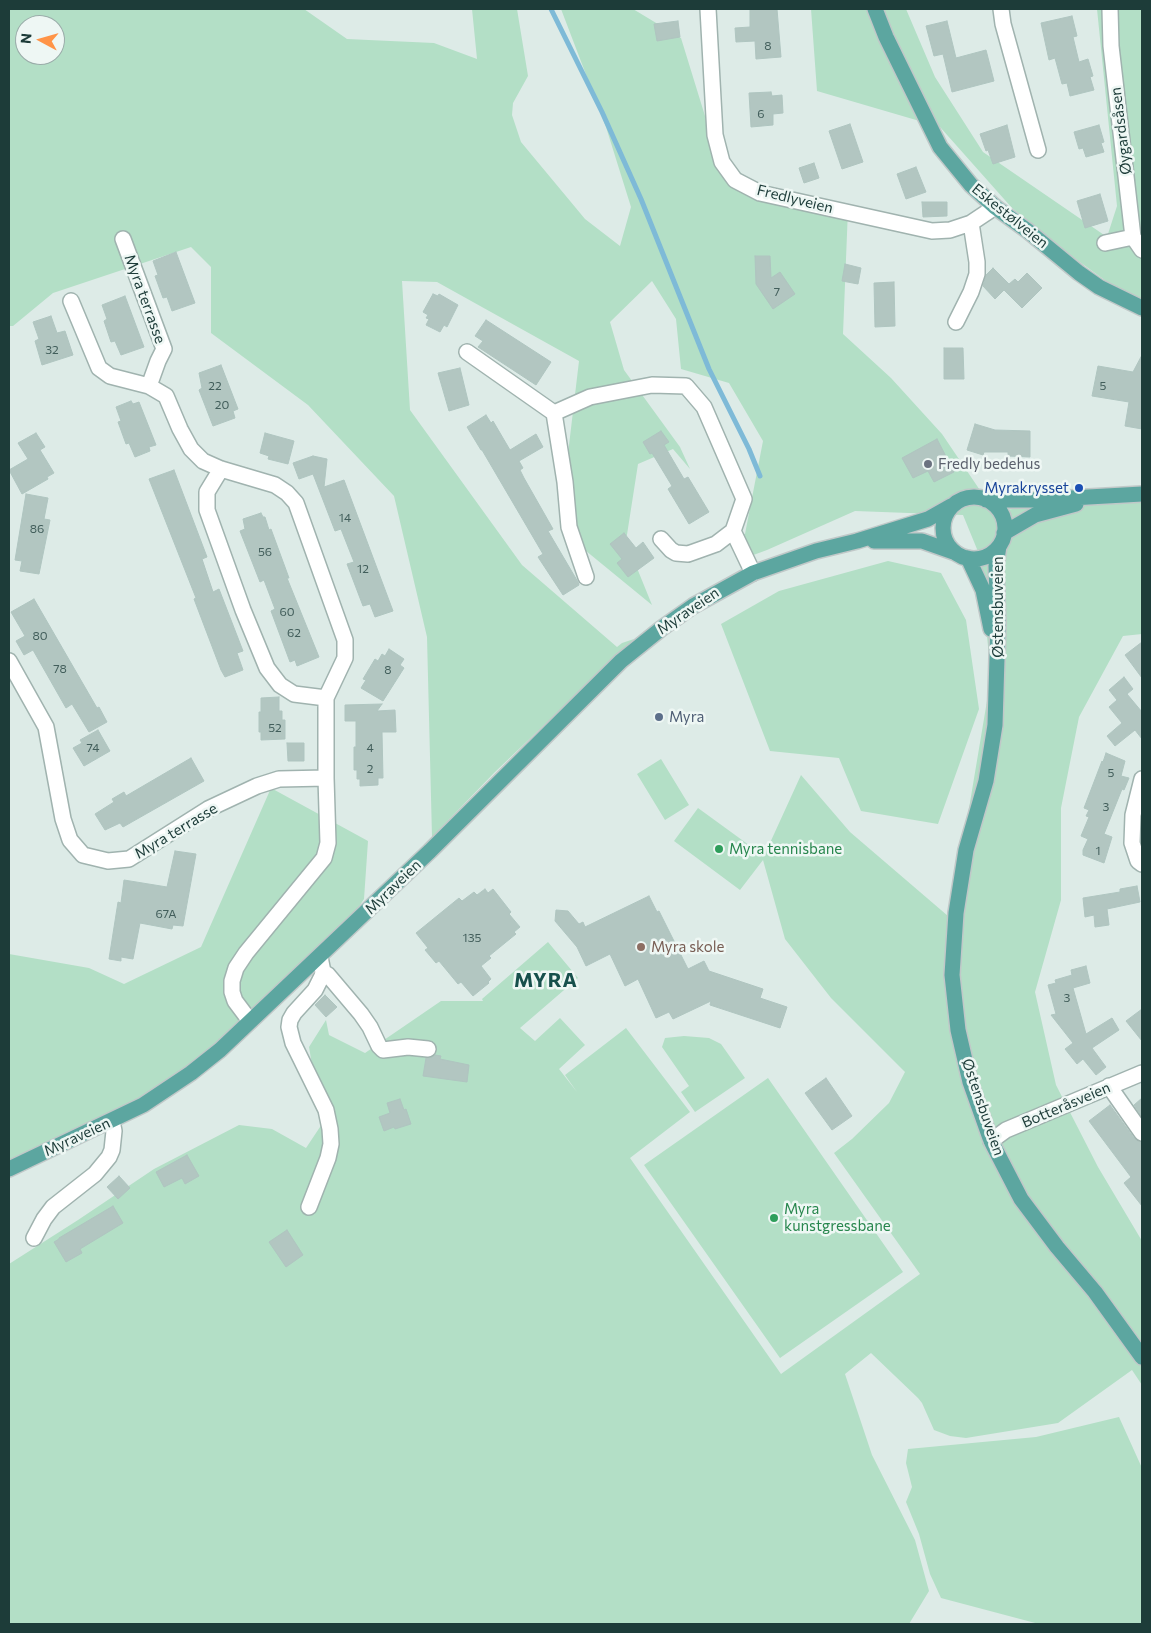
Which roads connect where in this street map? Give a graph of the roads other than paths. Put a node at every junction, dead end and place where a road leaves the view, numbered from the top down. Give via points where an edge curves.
1 (708, 9) edge
2 (875, 9) edge
3 (1001, 9) edge
4 (1110, 9) edge
5 (1038, 150) dead end
6 (995, 208) junction
7 (971, 223) junction
8 (1133, 237) junction
9 (124, 239) dead end
10 (1105, 243) dead end
11 (1142, 250) edge
12 (70, 301) dead end
13 (1142, 308) edge
14 (956, 322) dead end
15 (467, 352) dead end
16 (149, 386) junction
17 (554, 413) junction
18 (221, 469) junction
19 (1116, 494) junction
20 (1142, 494) edge
21 (986, 500) junction
22 (952, 506) junction
23 (734, 531) junction
24 (661, 538) dead end
25 (1002, 540) junction
26 (857, 541) junction
27 (962, 556) junction
28 (753, 573) junction
29 (586, 577) dead end
30 (9, 661) edge
31 (997, 667) junction
32 (326, 698) junction
33 (326, 778) junction
34 (1142, 779) edge
35 (1142, 864) edge
36 (320, 957) junction
37 (323, 972) junction
38 (250, 1022) junction
39 (428, 1049) dead end
40 (1142, 1073) edge
41 (1109, 1086) junction
42 (112, 1120) junction
43 (1142, 1132) edge
44 (991, 1142) junction
45 (9, 1169) edge
46 (309, 1207) dead end
47 (34, 1238) dead end
48 (1142, 1357) edge

1 - 7 street, Fredlyveien via 715,135 722,162 735,180 760,193 932,231 950,230
2 - 6 main road, Eskestølveien via 940,147
3 - 5 street
4 - 8 street, Øygardsåsen via 1111,46
6 - 7 street, Fredlyveien
6 - 13 main road, Eskestølveien via 1099,287
7 - 14 street via 977,274
8 - 10 street
8 - 11 street, Øygardsåsen
9 - 16 street, Myra terrasse via 164,349
12 - 16 street via 98,368 110,376
15 - 17 street
16 - 18 street via 166,396 192,449 203,460
17 - 23 street via 590,397 652,385 686,386 704,407 744,499
17 - 29 street via 569,527
18 - 32 street via 207,492 208,510 267,668 280,685 294,694
18 - 32 street via 275,486 287,492 296,503 345,640 345,658
19 - 20 main road
19 - 21 main road
19 - 25 main road via 1035,515
21 - 22 main road via 972,497 961,499
21 - 25 main road via 996,506 1004,521
22 - 26 main road, Myraveien via 928,519
22 - 27 main road via 945,516 944,538
23 - 24 street via 716,544 688,554 676,553
23 - 28 street
25 - 27 main road via 990,554 979,558
25 - 31 main road, Østensbuveien via 996,566
26 - 27 main road, Myraveien via 922,541
26 - 28 main road, Myraveien
27 - 31 main road, Østensbuveien via 983,590
28 - 36 main road, Myraveien via 693,606 621,661
30 - 33 street, Myra terrasse via 46,727 62,819 70,840 83,855 108,861 129,859 208,809 257,786 279,780
31 - 44 main road, Østensbuveien via 996,725 986,781 966,850 956,913 952,975 958,1030 970,1082
32 - 33 street
33 - 38 street via 328,843 324,858 236,968 232,992
34 - 35 street via 1133,815 1132,844
36 - 37 street
36 - 38 main road, Myraveien
37 - 39 street via 362,1014 383,1050
37 - 46 street via 315,990 294,1013 289,1027 293,1043 326,1110 330,1129 328,1158
38 - 42 main road, Myraveien via 220,1050 172,1086
40 - 41 street, Botteråsveien
41 - 43 street
41 - 44 street, Botteråsveien via 1006,1130
42 - 45 main road, Myraveien
42 - 47 street via 114,1131 109,1157 95,1174 53,1207
44 - 48 main road, Østensbuveien via 1021,1198

